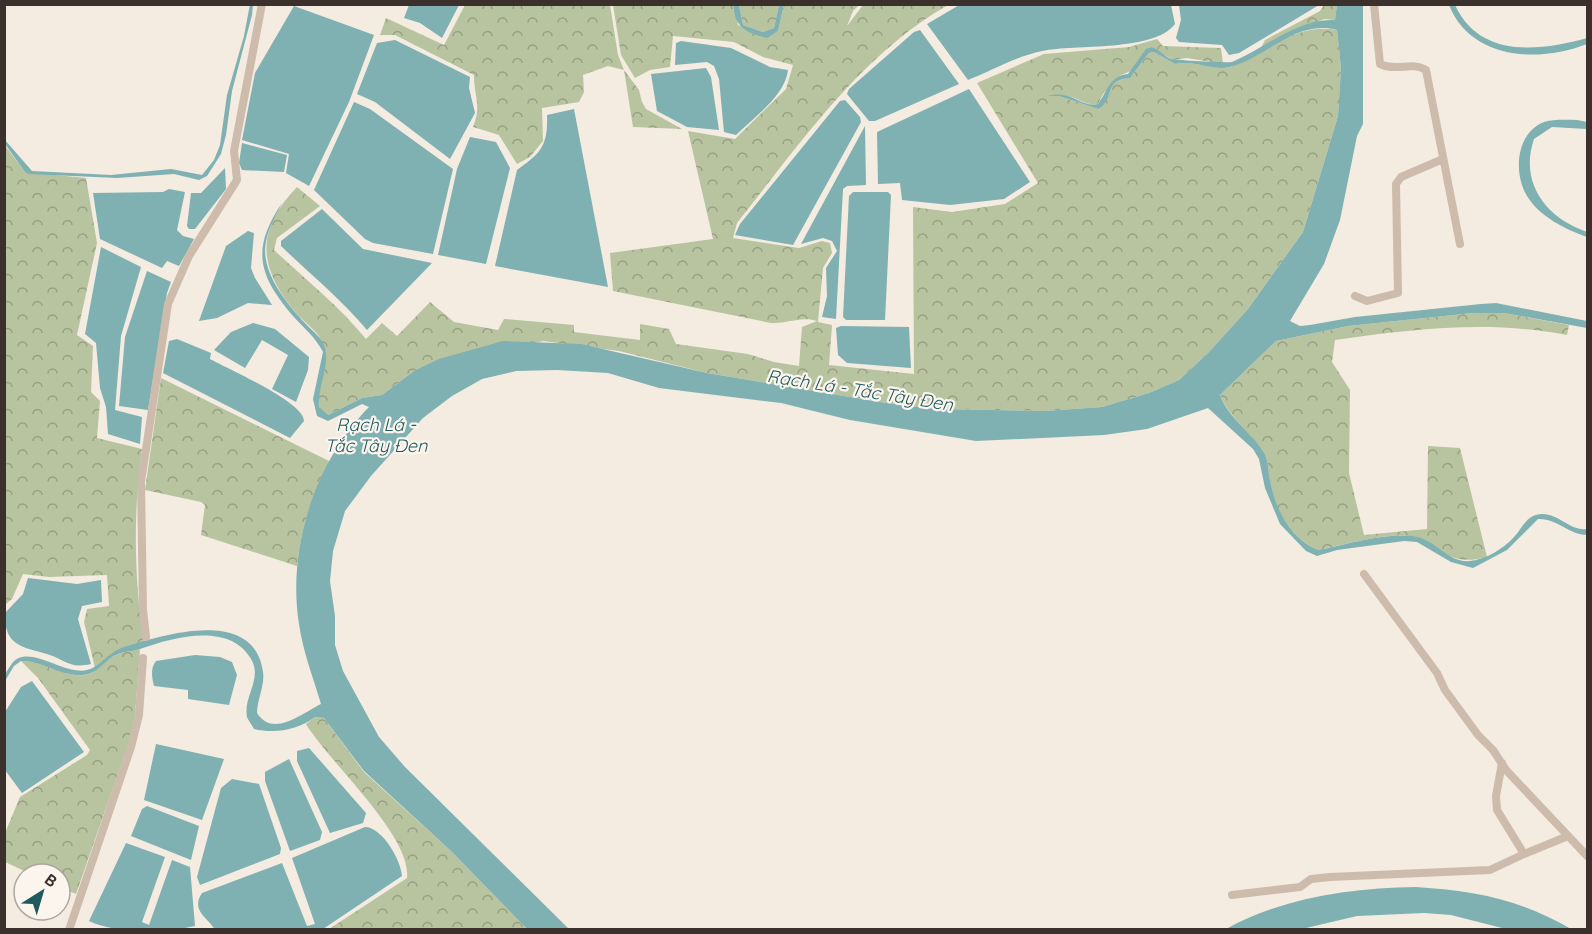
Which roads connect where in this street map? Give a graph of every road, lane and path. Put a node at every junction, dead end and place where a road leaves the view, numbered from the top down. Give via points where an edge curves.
1 (262, 4) edge
2 (1374, 4) edge
3 (1443, 159) junction
4 (1460, 244) dead end
5 (1355, 296) dead end
6 (1364, 574) dead end
7 (146, 637) dead end
8 (143, 658) dead end
9 (1502, 763) junction
10 (1568, 837) junction
11 (1524, 854) junction
12 (1587, 857) edge
13 (1232, 895) dead end
14 (69, 930) edge

1 - 7 street via 234,151 237,180 189,256 168,304 141,482
2 - 3 street via 1380,64 1426,70
3 - 4 street
3 - 5 street via 1401,177 1396,184 1398,293 1367,301
6 - 9 street
8 - 14 street via 139,715 132,747
9 - 10 street
9 - 11 street via 1497,810
10 - 11 street
10 - 12 street
11 - 13 street via 1490,870 1330,877 1311,879 1300,887

